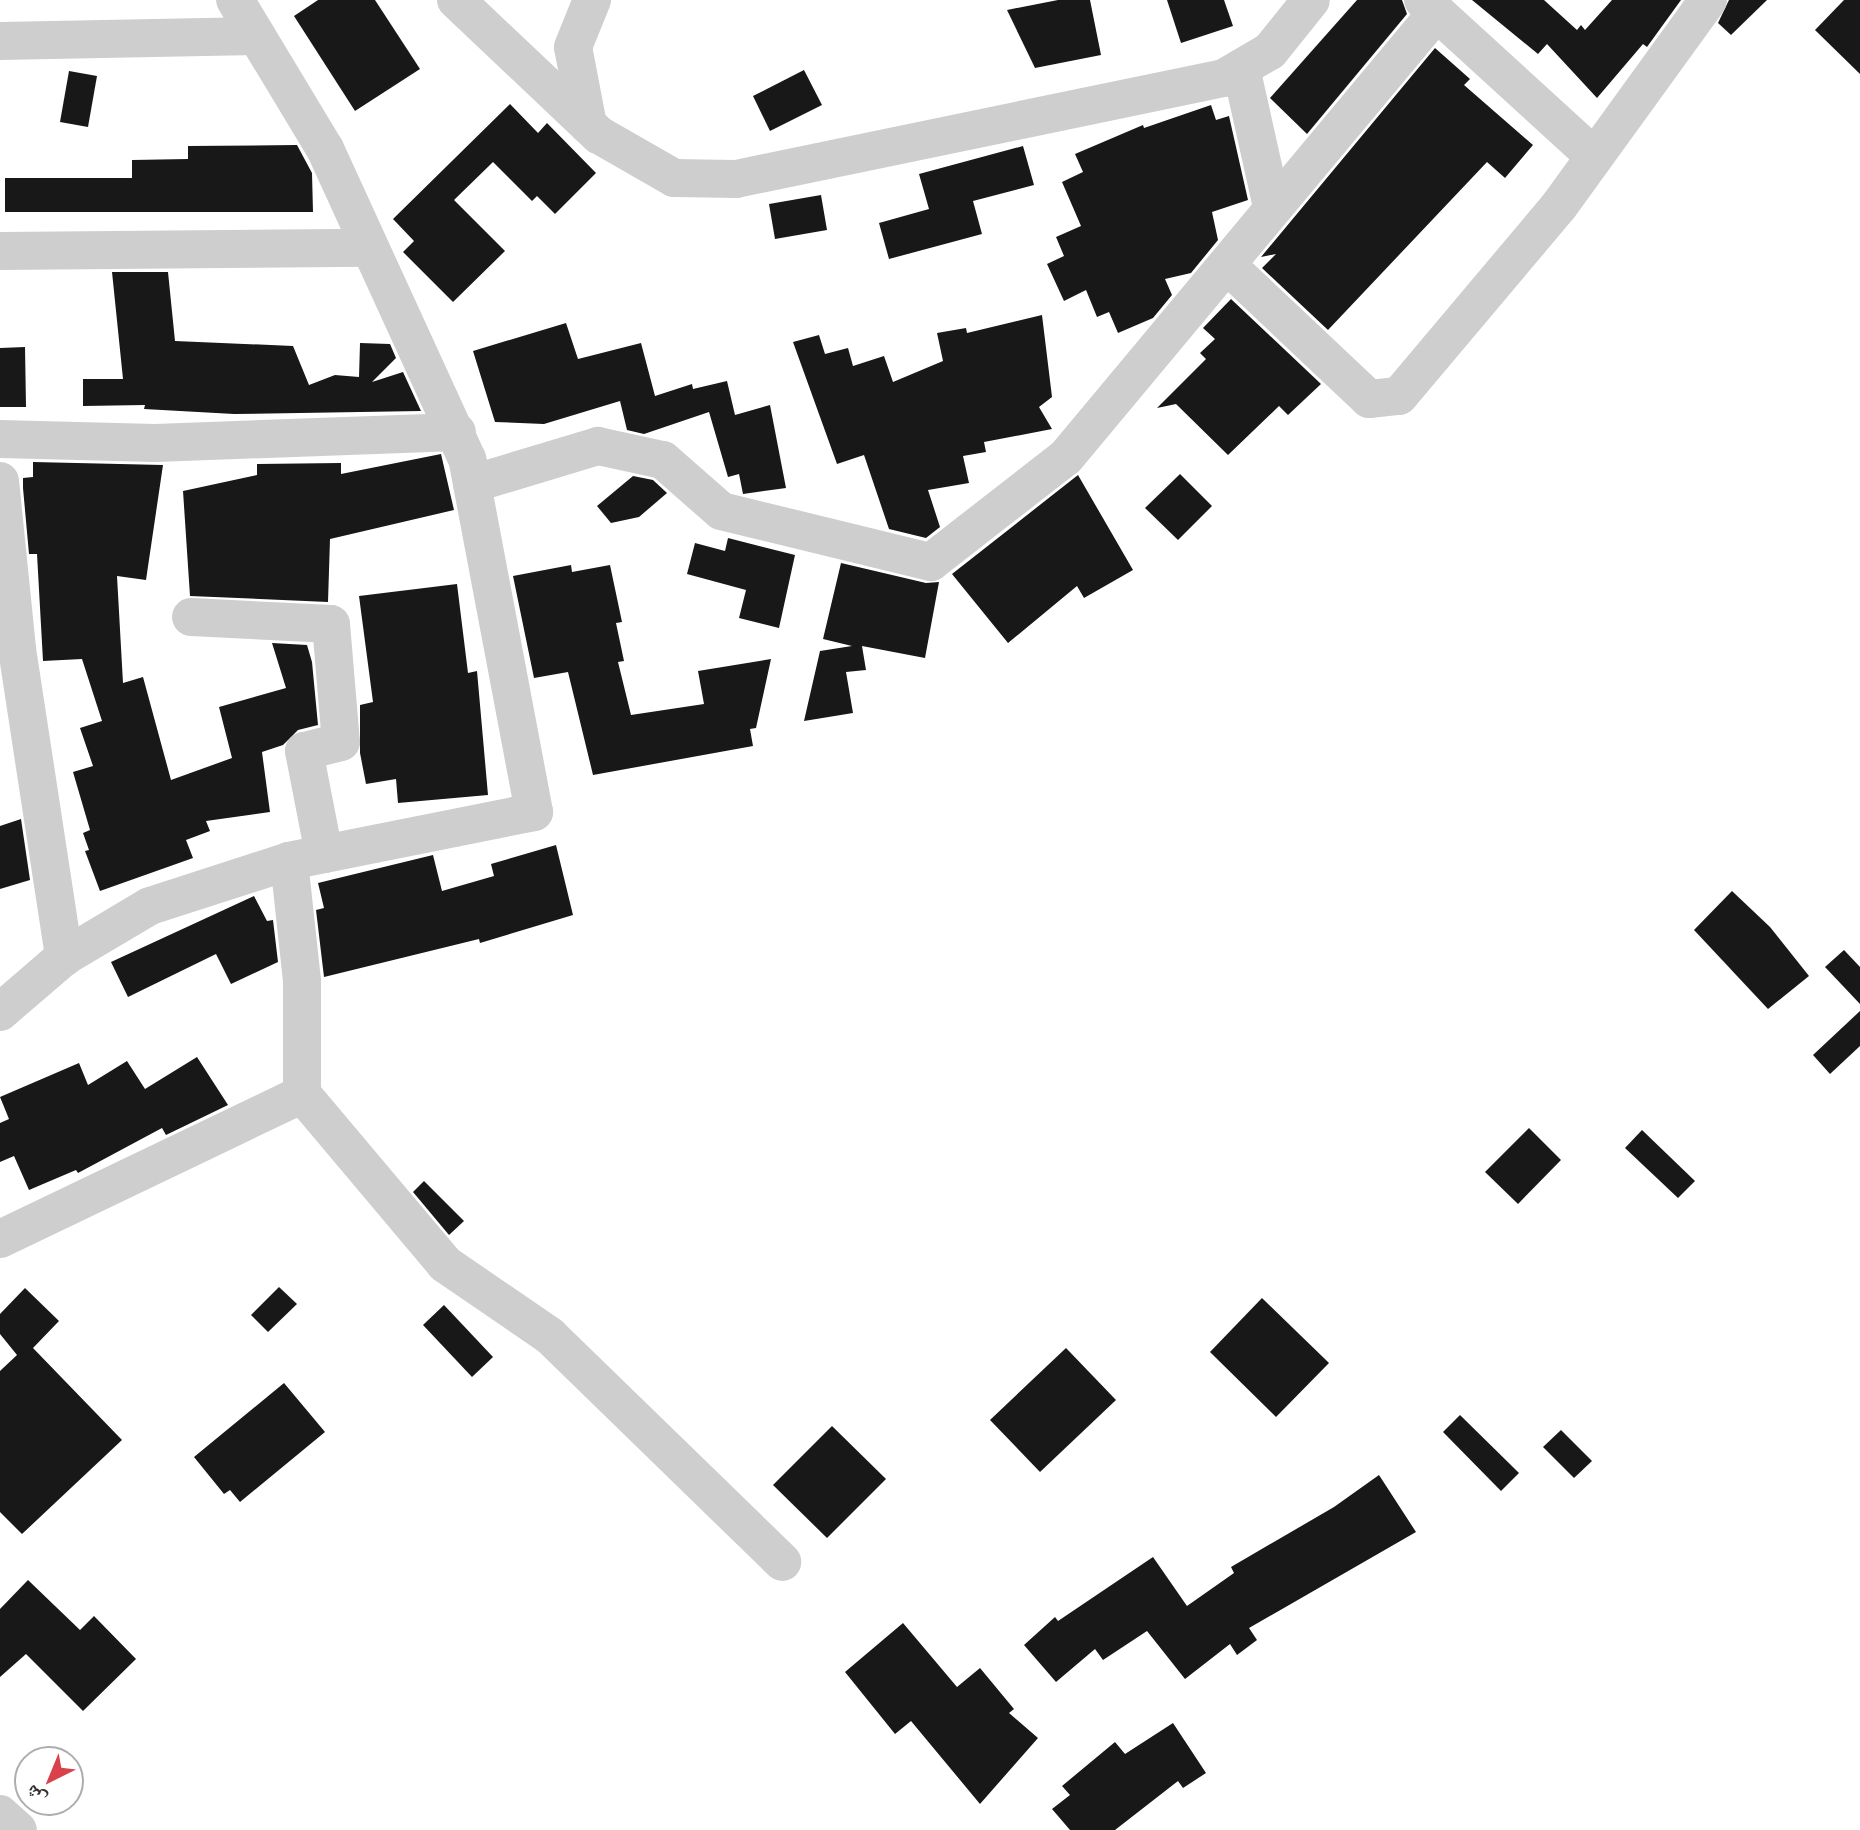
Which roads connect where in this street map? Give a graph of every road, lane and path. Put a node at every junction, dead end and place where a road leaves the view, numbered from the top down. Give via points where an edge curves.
1 (235, 0) edge
2 (456, 0) edge
3 (592, 0) edge
4 (1311, 0) edge
5 (1708, 0) edge
6 (1430, 6) edge
7 (257, 36) junction
8 (0, 41) edge
9 (1241, 68) junction
10 (588, 125) junction
11 (1594, 156) junction
12 (1272, 207) junction
13 (369, 248) junction
14 (0, 251) edge
15 (1228, 266) junction
16 (457, 432) junction
17 (0, 439) edge
18 (0, 481) edge
19 (472, 484) junction
20 (191, 617) dead end
21 (307, 857) junction
22 (64, 957) junction
23 (0, 1013) edge
24 (302, 1094) junction
25 (0, 1239) edge
26 (782, 1562) dead end
27 (0, 1814) edge
28 (18, 1830) edge

1 - 7 street
2 - 10 street
3 - 10 street via 573,47
4 - 9 street via 1270,51
5 - 11 street
6 - 11 street
6 - 12 street
7 - 8 street
7 - 13 street via 325,149
9 - 10 street via 1224,78 736,179 674,178
9 - 12 street
11 - 15 street via 1559,206 1399,396 1369,399
12 - 15 street
13 - 14 street
13 - 16 street
15 - 19 street via 1066,457 931,562 721,510 663,460 598,446
16 - 17 street via 155,443
16 - 19 street
18 - 22 street via 17,649
19 - 21 street via 534,812
20 - 21 street via 331,624 341,742 304,751
21 - 22 street via 150,906
21 - 24 street
22 - 23 street
24 - 25 street
24 - 26 street via 445,1265 550,1336
27 - 28 street

